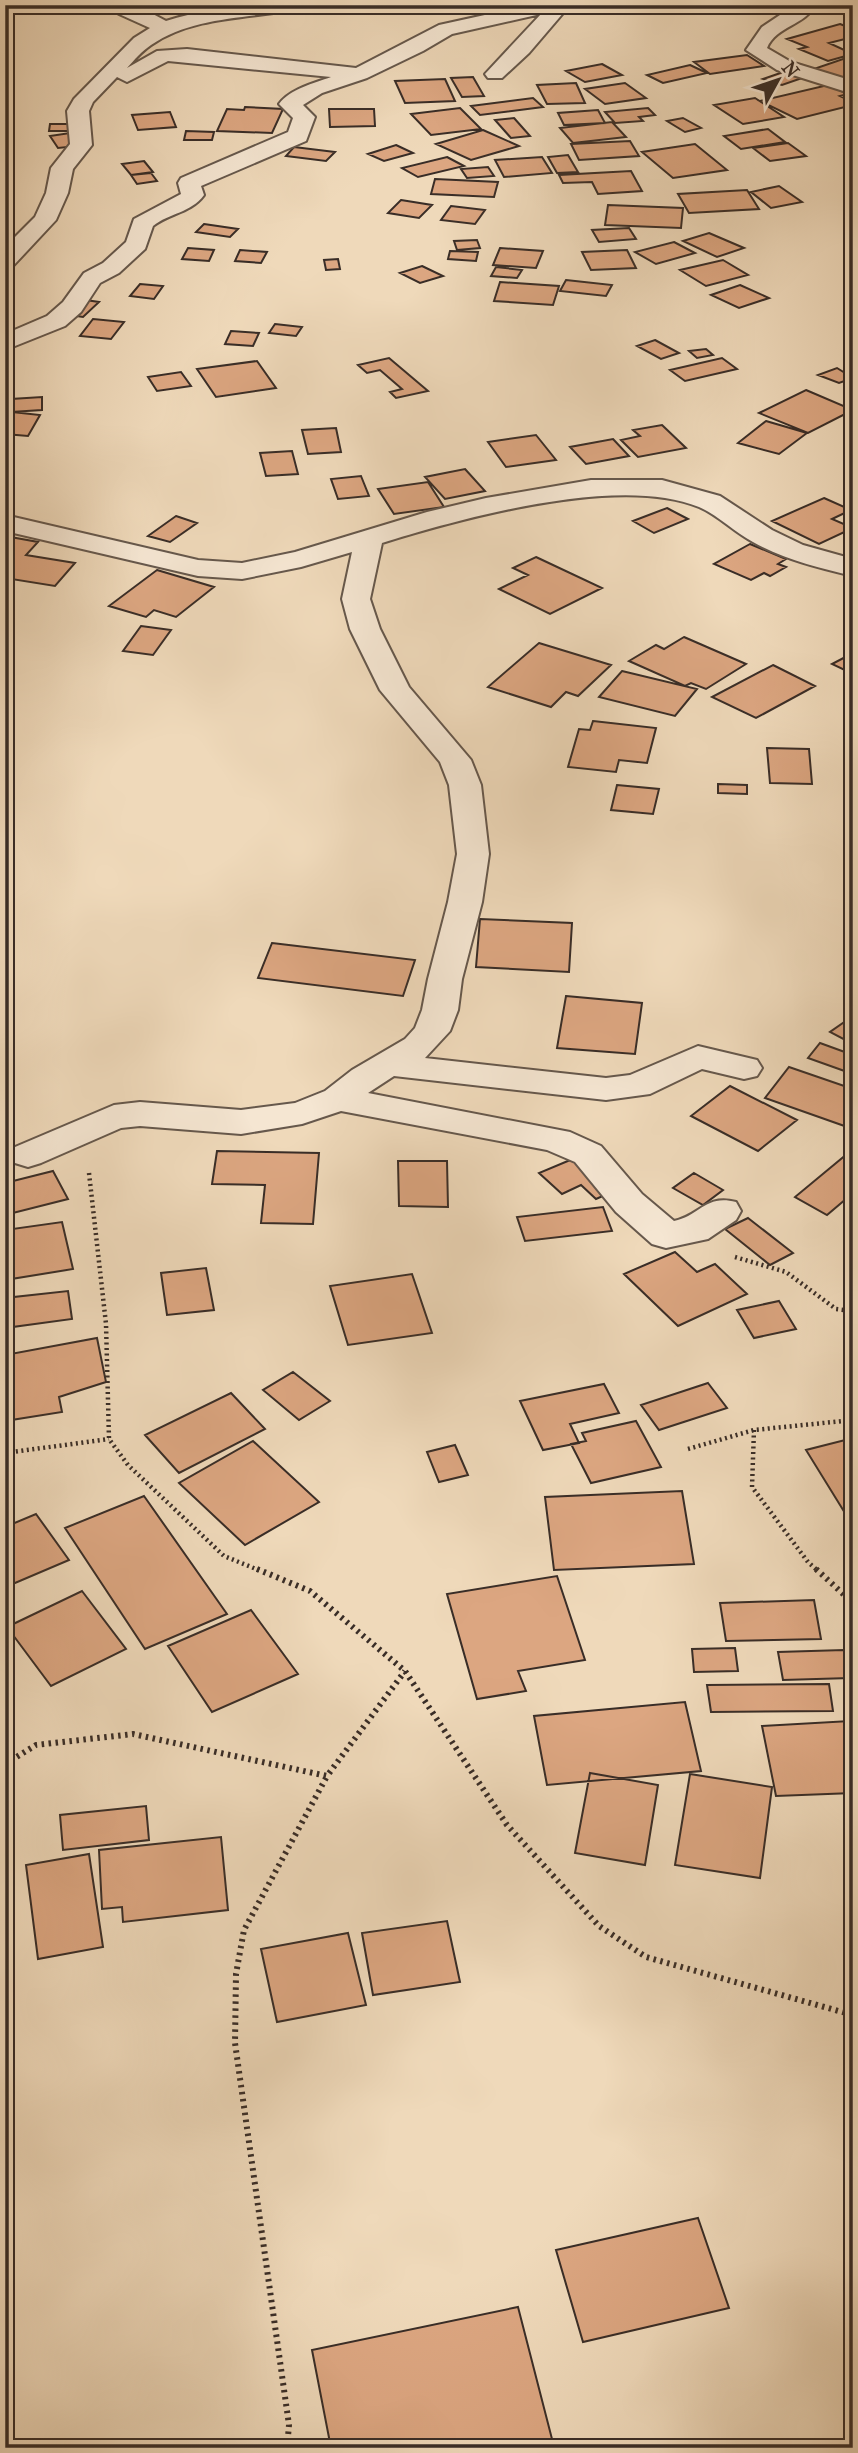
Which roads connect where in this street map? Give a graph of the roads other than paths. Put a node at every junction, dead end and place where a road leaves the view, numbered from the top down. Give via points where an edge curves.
1 (126, 5) edge
2 (288, 5) edge
3 (559, 5) edge
4 (805, 5) edge
5 (165, 29) junction
6 (360, 74) junction
7 (495, 74) dead end
8 (853, 88) edge
9 (96, 122) dead end
10 (5, 261) edge
11 (5, 343) edge
12 (5, 523) edge
13 (369, 538) junction
14 (853, 568) edge
15 (390, 1065) junction
16 (744, 1068) dead end
17 (338, 1099) junction
18 (29, 1154) dead end
19 (722, 1211) dead end

1 - 5 street via 138,18
2 - 5 street
3 - 6 street via 446,29
3 - 7 street
4 - 8 street via 759,40 756,50 784,66
5 - 10 street via 141,42 84,99 78,111 81,145 62,168 46,220
6 - 9 street via 164,55 125,77
6 - 11 street via 315,89 289,104 303,117 298,136 189,183 193,195 142,224 137,244 92,278 57,321
12 - 13 street via 198,568 242,571
13 - 14 street via 486,506 592,488 663,488 710,502 793,551
13 - 15 street via 356,599 365,629 395,690 455,760 465,785 473,855 436,1021 418,1047
15 - 16 street via 606,1089 637,1086 698,1057
15 - 17 street
17 - 18 street via 302,1112 241,1122 140,1114 114,1118
17 - 19 street via 557,1140 588,1154 629,1203 666,1235 694,1230

